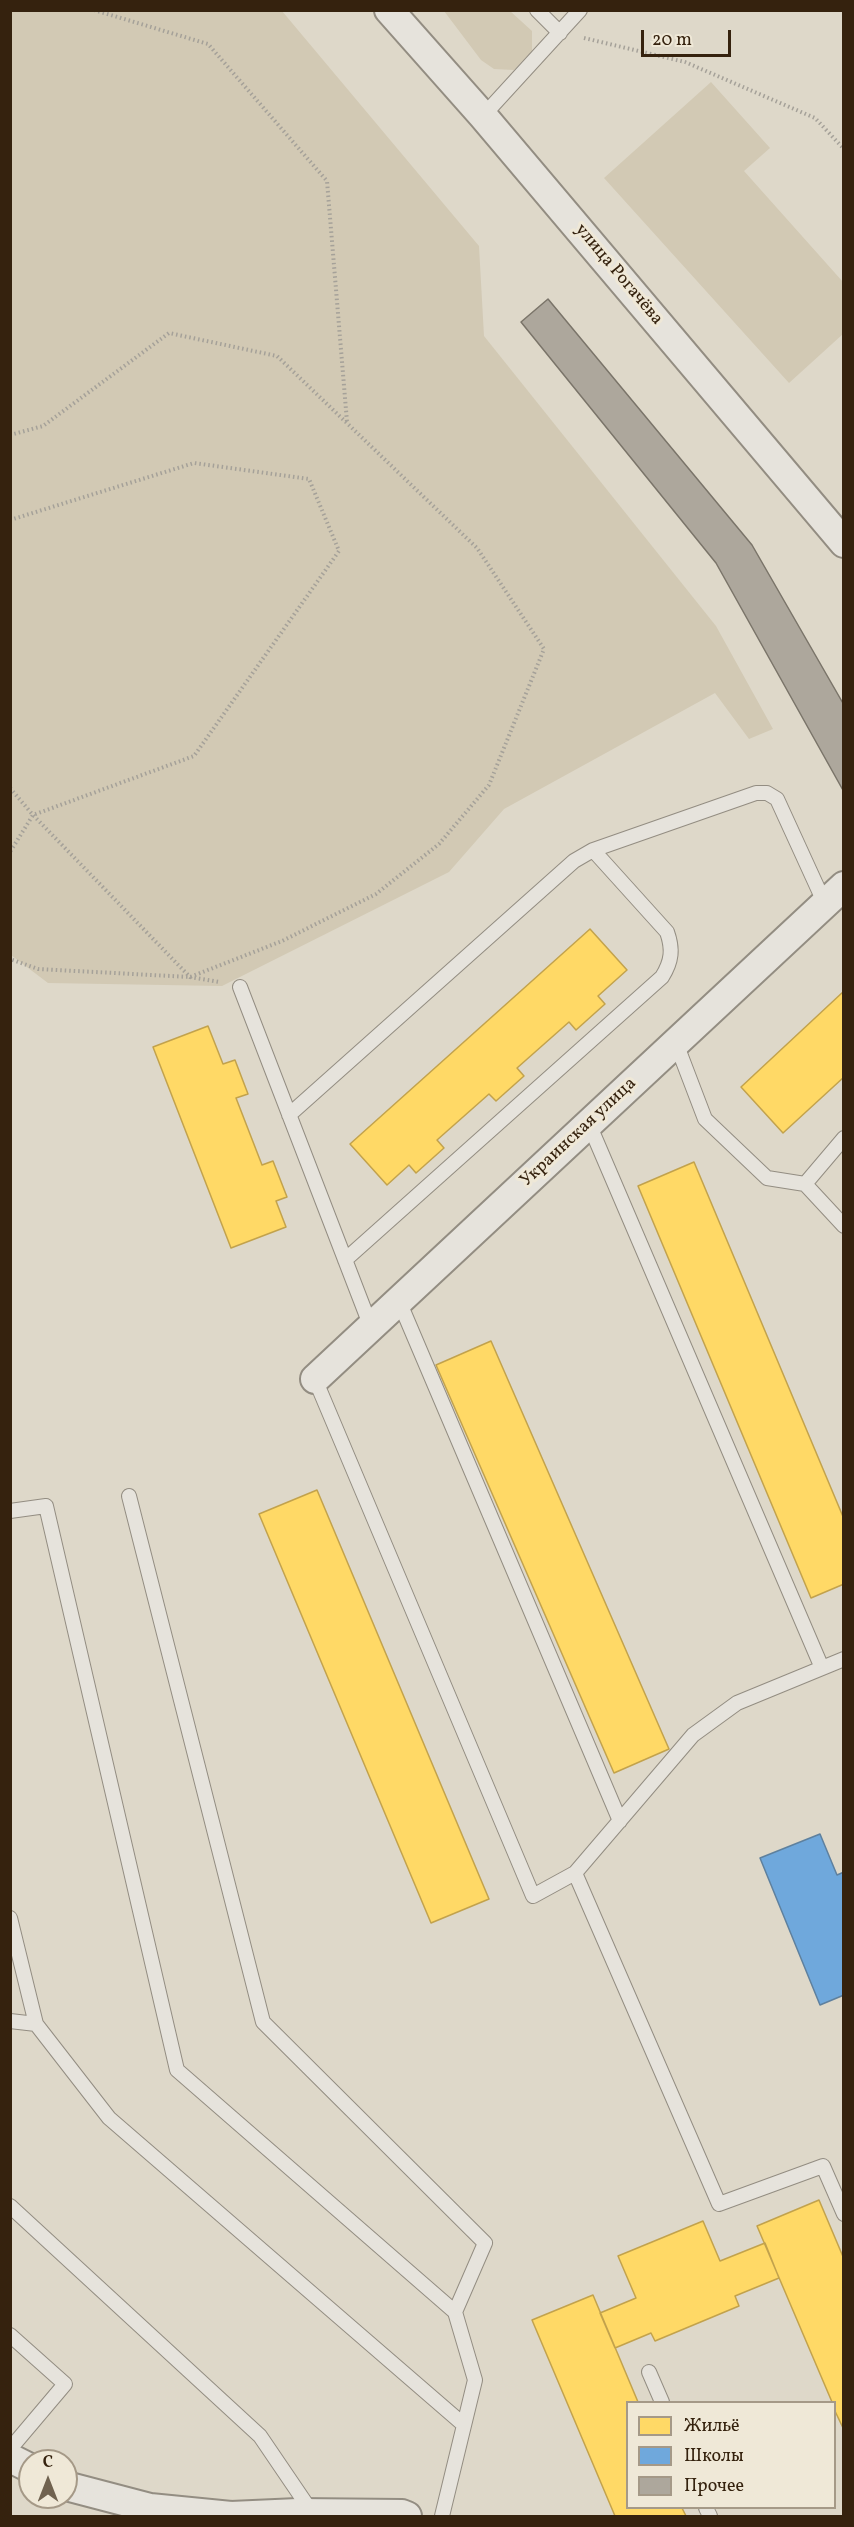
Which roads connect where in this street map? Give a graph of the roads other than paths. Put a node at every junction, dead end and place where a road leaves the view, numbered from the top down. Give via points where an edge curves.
1 (389, 10) edge
2 (537, 10) edge
3 (580, 10) edge
4 (560, 33) junction
5 (483, 116) junction
6 (843, 543) edge
7 (593, 850) junction
8 (834, 895) edge
9 (240, 987) road end
10 (676, 1043) junction
11 (289, 1115) junction
12 (589, 1124) junction
13 (843, 1138) edge
14 (805, 1184) junction
15 (843, 1226) edge
16 (345, 1260) junction
17 (399, 1301) junction
18 (371, 1327) junction
19 (315, 1379) joint
20 (129, 1496) dead end
21 (10, 1511) edge
22 (843, 1659) edge
23 (822, 1668) junction
24 (620, 1821) junction
25 (575, 1873) junction
26 (10, 1918) edge
27 (10, 2021) edge
28 (36, 2024) junction
29 (10, 2206) edge
30 (843, 2214) edge
31 (455, 2313) junction
32 (10, 2335) edge
33 (649, 2372) dead end
34 (661, 2401) edge
35 (464, 2425) junction
36 (10, 2449) edge
37 (78, 2489) edge
38 (313, 2514) junction
39 (407, 2517) edge
40 (442, 2517) edge

1 - 5 street, улица Рогачёва
2 - 4 lane
3 - 4 lane
4 - 5 lane
5 - 6 street, улица Рогачёва
7 - 8 lane via 756,793 767,793 777,799
7 - 11 lane via 574,861
7 - 16 lane via 667,932 672,950 668,968
8 - 10 street, Украинская улица
9 - 11 lane
10 - 12 street, Украинская улица
10 - 14 lane via 705,1119 767,1178
11 - 16 lane
12 - 17 street, Украинская улица
12 - 23 lane
13 - 14 lane
14 - 15 lane
16 - 18 lane
17 - 18 street, Украинская улица
17 - 24 lane
18 - 19 street, Украинская улица
19 - 25 lane via 533,1896
20 - 31 lane via 264,2022 484,2243
21 - 31 lane via 46,1506 177,2070
22 - 23 lane
23 - 24 lane via 737,1703 693,1735
24 - 25 lane
25 - 30 lane via 719,2204 823,2166
26 - 28 lane
27 - 28 lane
28 - 35 lane via 109,2118
29 - 38 lane via 260,2436
31 - 35 lane via 475,2380
32 - 36 lane via 65,2384
33 - 34 lane
35 - 40 lane
37 - 38 street via 150,2508 231,2516
38 - 39 street

